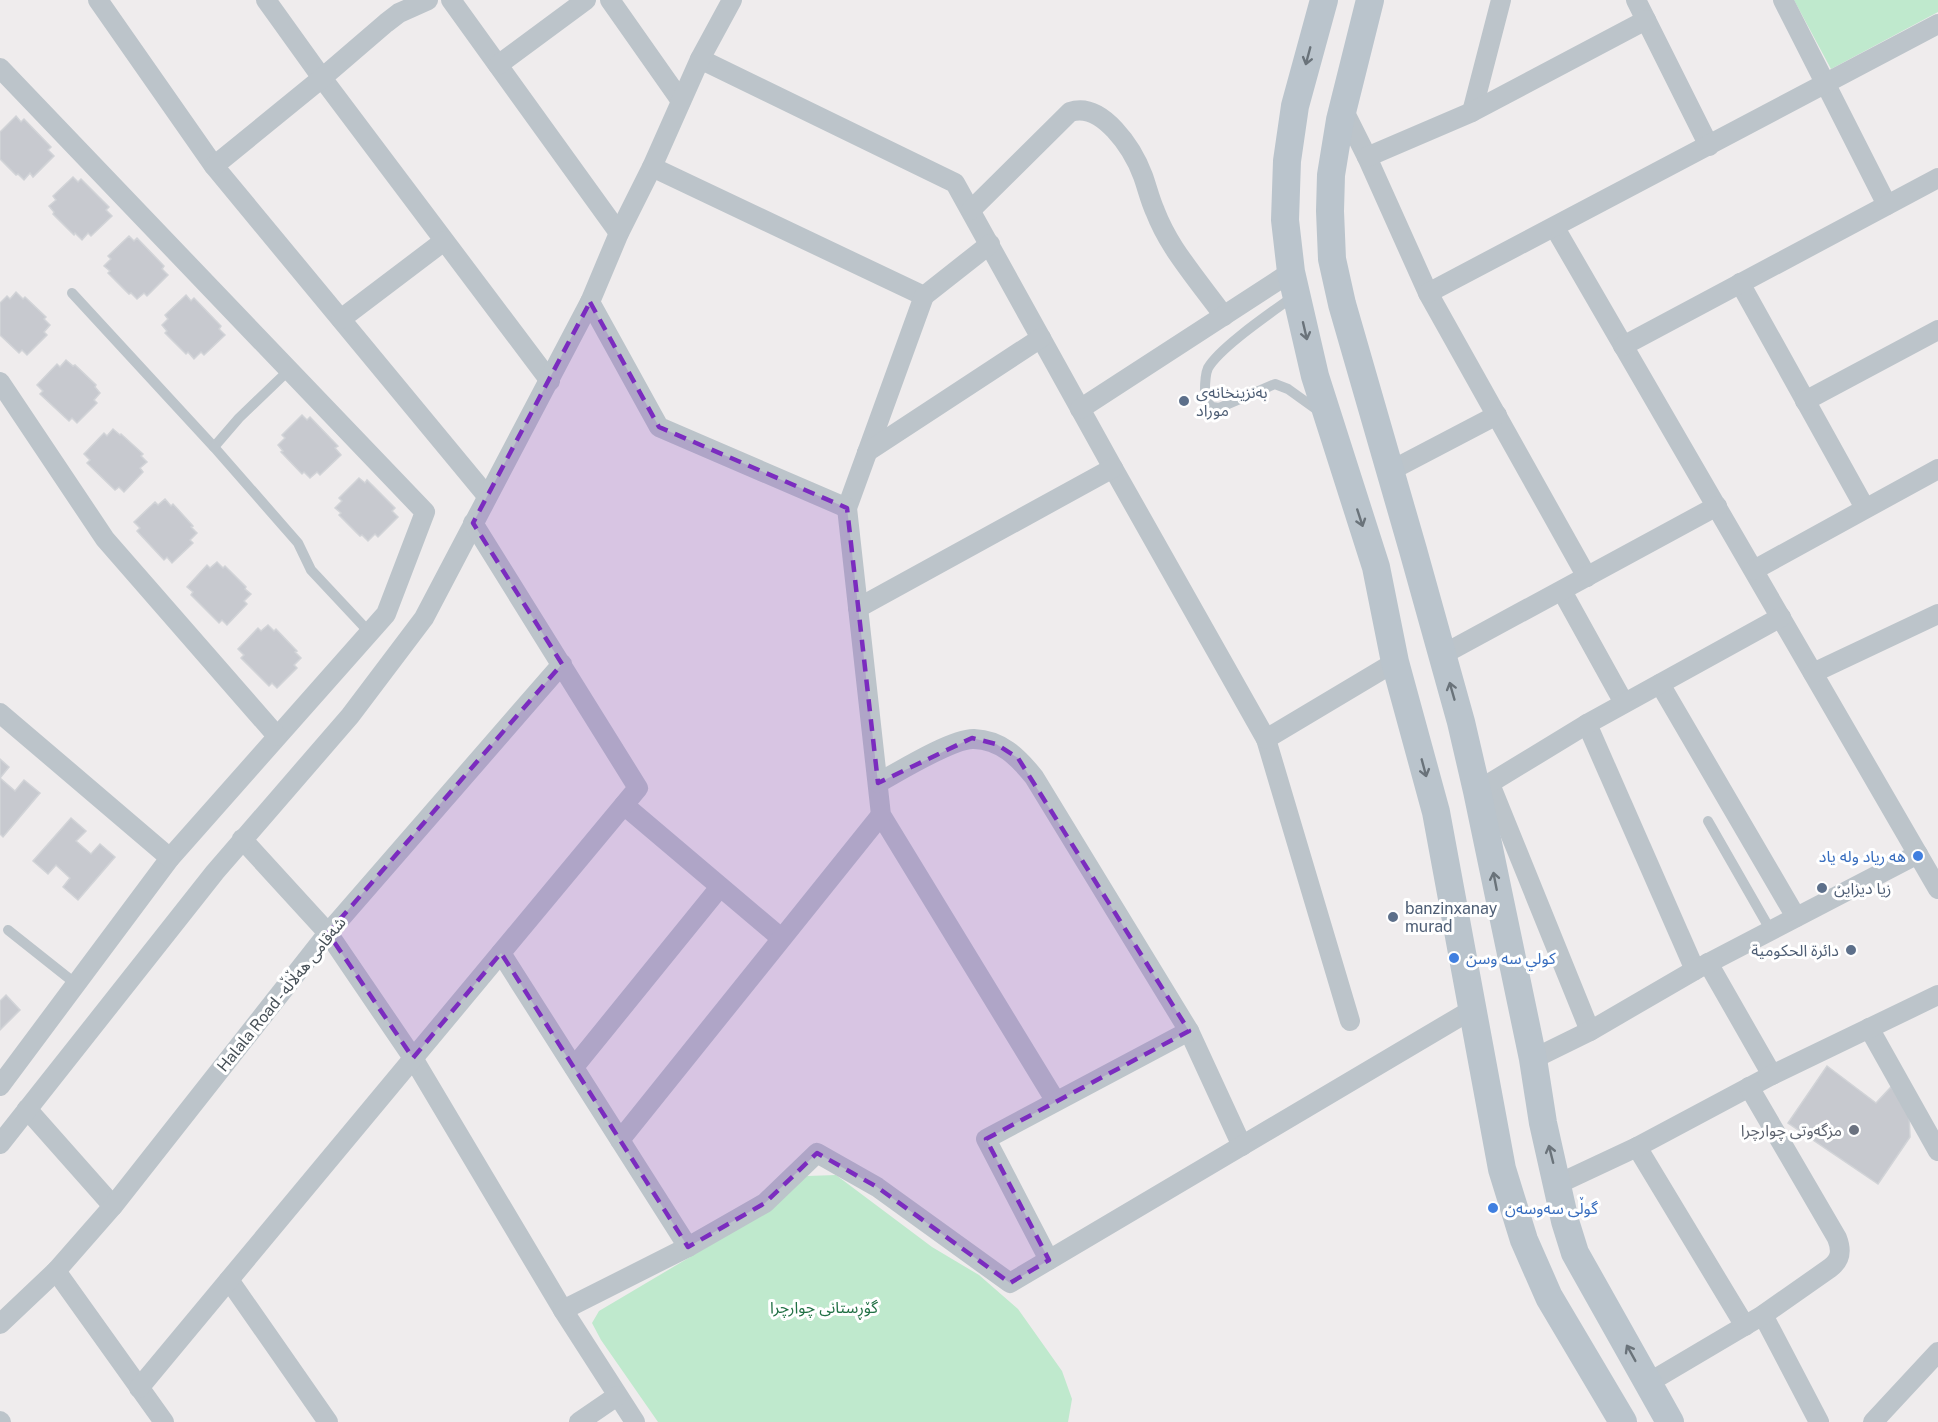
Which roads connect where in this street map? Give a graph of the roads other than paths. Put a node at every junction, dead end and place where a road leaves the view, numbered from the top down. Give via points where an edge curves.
1 (98, 0) edge
2 (266, 0) edge
3 (428, 0) edge
4 (451, 0) edge
5 (586, 0) edge
6 (610, 0) edge
7 (732, 0) edge
8 (1324, 0) edge
9 (1370, 0) edge
10 (1501, 0) edge
11 (1636, 0) edge
12 (1783, 0) edge
13 (1646, 20) junction
14 (1938, 24) edge
15 (700, 59) junction
16 (498, 65) junction
17 (0, 68) edge
18 (322, 78) junction
19 (1825, 82) junction
20 (681, 101) junction
21 (1342, 109) junction
22 (1472, 112) junction
23 (1709, 146) junction
24 (1366, 157) junction
25 (214, 166) junction
26 (652, 167) junction
27 (1938, 178) edge
28 (1887, 205) junction
29 (970, 210) junction
30 (1555, 228) junction
31 (619, 233) junction
32 (444, 241) junction
33 (990, 244) junction
34 (1294, 283) junction
35 (1740, 283) junction
36 (72, 293) dead end
37 (1428, 293) junction
38 (924, 296) junction
39 (590, 302) junction
40 (1224, 316) junction
41 (341, 319) junction
42 (1938, 330) edge
43 (1041, 338) junction
44 (1623, 346) junction
45 (288, 371) junction
46 (550, 381) junction
47 (0, 382) edge
48 (1805, 401) junction
49 (1080, 409) junction
50 (1497, 415) junction
51 (1328, 419) junction
52 (214, 447) junction
53 (867, 452) junction
54 (1113, 468) junction
55 (1938, 469) edge
56 (1390, 471) junction
57 (487, 496) junction
58 (1717, 506) junction
59 (847, 508) junction
60 (1865, 508) junction
61 (473, 523) junction
62 (1413, 550) junction
63 (1376, 567) junction
64 (1754, 570) junction
65 (1587, 577) junction
66 (1562, 591) junction
67 (858, 608) junction
68 (1781, 617) junction
69 (1935, 621) edge
70 (369, 632) junction
71 (1442, 655) junction
72 (1395, 662) junction
73 (562, 664) junction
74 (1813, 673) junction
75 (1659, 684) junction
76 (1624, 703) junction
77 (0, 713) edge
78 (1587, 724) junction
79 (277, 736) junction
80 (1266, 739) junction
81 (878, 783) junction
82 (1483, 788) junction
83 (624, 806) junction
84 (881, 815) junction
85 (1708, 821) dead end
86 (242, 839) junction
87 (1918, 854) junction
88 (170, 858) junction
89 (720, 887) junction
90 (1938, 889) edge
91 (1796, 917) junction
92 (8, 930) dead end
93 (1771, 931) junction
94 (328, 933) junction
95 (781, 938) junction
96 (501, 953) junction
97 (1702, 967) junction
98 (76, 984) junction
99 (1938, 995) edge
100 (1473, 1009) junction
101 (1350, 1021) dead end
102 (1869, 1029) junction
103 (1189, 1031) junction
104 (1590, 1031) junction
105 (413, 1058) junction
106 (1533, 1059) junction
107 (574, 1067) junction
108 (1772, 1075) junction
109 (0, 1086) edge
110 (1749, 1088) junction
111 (1056, 1101) junction
112 (27, 1109) junction
113 (620, 1140) junction
114 (0, 1144) edge
115 (1242, 1146) junction
116 (1637, 1146) junction
117 (1938, 1150) edge
118 (1558, 1184) junction
119 (113, 1206) junction
120 (688, 1247) junction
121 (1049, 1260) junction
122 (56, 1271) junction
123 (229, 1280) junction
124 (563, 1310) junction
125 (4, 1313) edge
126 (1763, 1315) junction
127 (1745, 1326) junction
128 (1938, 1352) edge
129 (1647, 1383) junction
130 (139, 1388) junction
131 (617, 1396) junction
132 (164, 1422) edge
133 (328, 1422) edge
134 (579, 1422) edge
135 (635, 1422) edge
136 (1623, 1422) edge
137 (1670, 1422) edge
138 (1819, 1422) edge
139 (1873, 1422) edge

1 - 25 street
2 - 18 street
3 - 18 street via 386,22
4 - 16 street
5 - 16 street
6 - 20 street
7 - 15 street
8 -> 34 street via 1295,106 1287,161 1285,220
9 - 21 street
10 - 22 street
11 - 13 street
12 - 19 street
13 - 22 street
13 - 23 street
14 - 19 street
15 - 20 street
15 - 29 street via 955,183
16 - 31 street
17 - 45 street
18 - 25 street
18 - 32 street
19 - 23 street
19 - 28 street
20 - 26 street
21 - 24 street
21 - 56 street via 1331,175 1332,259
22 - 24 street
23 - 30 street
24 - 37 street
25 - 41 street
26 - 31 street
26 - 38 street
27 - 28 street
28 - 35 street
29 - 33 street
29 - 40 street via 1070,112 1094,112 1116,131 1130,151 1174,248
30 - 37 street
30 - 44 street
31 - 39 street
32 - 41 street
32 - 46 street
33 - 38 street
33 - 43 street
34 - 40 street
34 -> 51 street
34 - 51 lane via 1216,358 1207,370 1205,400 1219,408 1275,384
35 - 44 street
35 - 48 street
36 - 52 lane
37 - 50 street
38 - 53 street
39 - 46 street
39 - 59 street via 659,427
40 - 49 street
41 - 57 street
42 - 48 street
43 - 49 street
43 - 53 street
44 - 58 street
45 - 52 lane via 238,418
45 - 70 street via 425,512 386,614
46 - 57 street
47 - 79 street via 105,539
48 - 60 street
49 - 54 street
50 - 56 street
50 - 65 street
51 -> 63 street
52 - 70 lane via 298,543 311,570
53 - 59 street
54 - 67 street
54 - 80 street
55 - 60 street
56 - 62 street
57 - 61 street
58 - 64 street
58 - 65 street
59 - 67 street
60 - 64 street
61 - 73 street
61 - 86 street via 424,618 350,716
62 - 63 street
62 - 71 street
63 - 72 street
64 - 68 street
65 - 66 street
66 - 71 street
66 - 76 street
67 - 81 street
68 - 74 street
68 - 75 street
69 - 74 street
70 - 79 street
82 -> 71 street
72 - 80 street
72 -> 100 street via 1436,812
73 - 83 street via 639,788
73 - 94 street, Halala Road - شەقامی هەڵاڵە
74 - 87 street
75 - 76 street
75 - 91 street
76 - 78 street
77 - 88 street
78 - 82 street
78 - 97 street
79 - 88 street
80 - 101 street
81 - 84 street
81 - 103 street via 951,744 972,738 996,744 1018,758 1034,777
82 - 104 street
106 -> 82 street
83 - 89 street
83 - 96 street
84 - 95 street
84 - 111 street
85 - 93 lane
86 - 94 street
86 - 112 street
87 - 90 street
87 - 91 street
88 - 98 street
89 - 95 street
89 - 107 street
91 - 93 street
92 - 98 lane
93 - 97 street
94 - 105 street
94 - 119 street, Halala Road - شەقامی هەڵاڵە
95 - 113 street
96 - 105 street
96 - 107 street
97 - 104 street
97 - 108 street
98 - 109 street
99 - 102 street
100 - 115 street
100 - 136 street via 1502,1169 1524,1240 1549,1297
102 - 108 street
102 - 117 street
103 - 111 street
103 - 115 street
104 - 106 street
105 - 123 street
105 - 124 street
118 -> 106 street
107 - 113 street
108 - 110 street
110 - 116 street
110 - 126 street via 1840,1247 1837,1263
111 - 121 street via 986,1139
112 - 114 street
112 - 119 street
113 - 120 street
115 - 121 street
116 - 118 street
116 - 127 street
129 -> 118 street via 1575,1253
119 - 122 street, Halala Road - شەقامی هەڵاڵە
120 - 121 street via 765,1203 817,1153 877,1187 1010,1283
120 - 124 street
122 - 125 street, Halala Road - شەقامی هەڵاڵە
122 - 130 street
123 - 130 street
123 - 133 street
124 - 131 street
126 - 127 street
126 - 138 street
127 - 129 street
128 - 139 street
129 - 137 street
130 - 132 street
131 - 134 street
131 - 135 street

